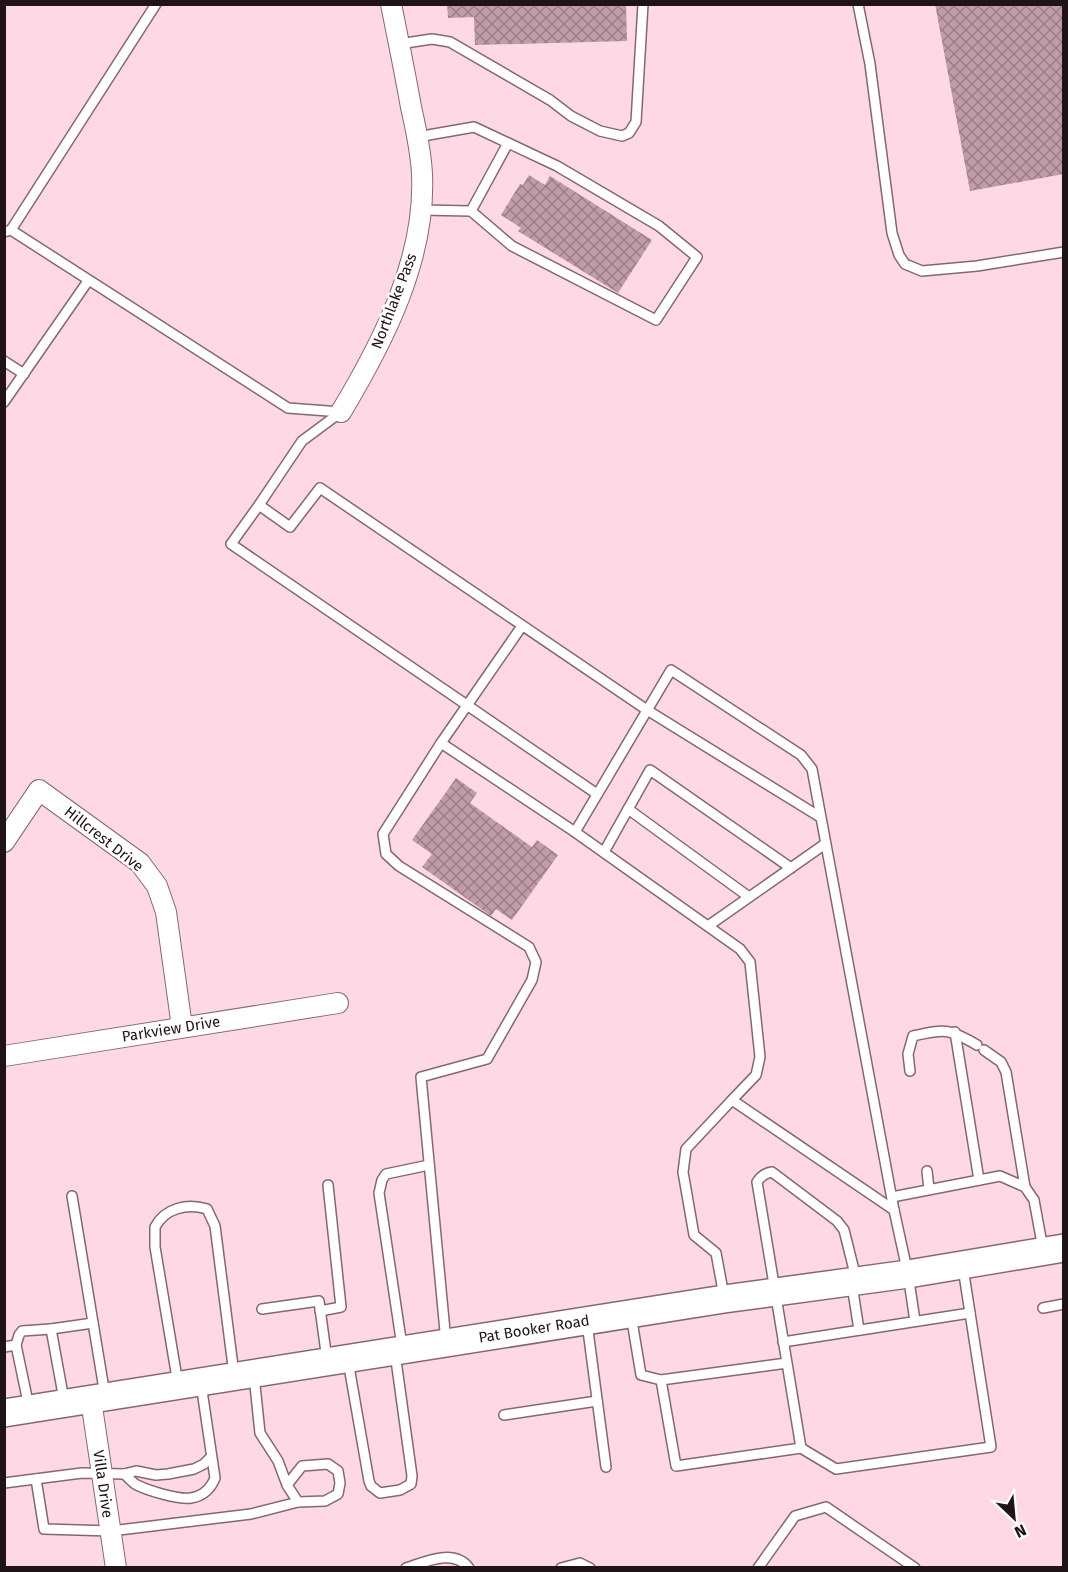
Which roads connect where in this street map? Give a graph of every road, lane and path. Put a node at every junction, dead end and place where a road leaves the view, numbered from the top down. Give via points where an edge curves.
1 (156, 4) edge
2 (391, 4) edge
3 (643, 4) edge
4 (858, 4) edge
5 (399, 44) junction
6 (417, 137) junction
7 (508, 143) junction
8 (421, 210) junction
9 (471, 211) junction
10 (8, 231) edge
11 (1064, 252) edge
12 (88, 280) junction
13 (4, 361) edge
14 (24, 374) junction
15 (4, 402) edge
16 (341, 412) junction
17 (259, 505) junction
18 (522, 626) junction
19 (468, 706) junction
20 (647, 710) junction
21 (441, 743) junction
22 (597, 794) junction
23 (628, 809) junction
24 (820, 817) junction
25 (575, 832) junction
26 (4, 842) edge
27 (825, 844) junction
28 (604, 852) junction
29 (791, 868) junction
30 (749, 897) junction
31 (708, 926) junction
32 (338, 1003) dead end
33 (182, 1028) junction
34 (956, 1032) junction
35 (4, 1056) edge
36 (910, 1071) dead end
37 (732, 1100) junction
38 (429, 1165) junction
39 (927, 1171) dead end
40 (980, 1180) junction
41 (328, 1185) dead end
42 (1024, 1187) junction
43 (929, 1189) junction
44 (72, 1196) dead end
45 (892, 1197) junction
46 (894, 1210) junction
47 (1054, 1249) edge
48 (963, 1264) junction
49 (908, 1274) junction
50 (854, 1281) junction
51 (774, 1292) junction
52 (724, 1299) junction
53 (1064, 1304) edge
54 (1043, 1308) dead end
55 (262, 1309) dead end
56 (320, 1311) junction
57 (630, 1313) junction
58 (970, 1313) junction
59 (586, 1321) junction
60 (915, 1321) junction
61 (93, 1323) junction
62 (51, 1329) junction
63 (859, 1330) junction
64 (783, 1342) junction
65 (447, 1343) junction
66 (16, 1345) junction
67 (4, 1347) edge
68 (399, 1351) junction
69 (338, 1360) junction
70 (787, 1363) junction
71 (244, 1375) junction
72 (661, 1380) junction
73 (190, 1384) junction
74 (98, 1399) junction
75 (597, 1401) junction
76 (64, 1404) junction
77 (17, 1411) edge
78 (504, 1415) dead end
79 (801, 1448) junction
80 (211, 1457) junction
81 (606, 1467) dead end
82 (102, 1474) junction
83 (124, 1474) junction
84 (36, 1479) junction
85 (4, 1483) edge
86 (287, 1485) junction
87 (298, 1502) junction
88 (111, 1531) junction
89 (113, 1567) edge
90 (406, 1568) edge
91 (469, 1568) edge
92 (561, 1568) edge
93 (590, 1568) edge
94 (758, 1568) edge
95 (915, 1568) edge

1 - 10 lane
2 - 5 street, Northlake Pass
3 - 5 lane via 636,122 629,134 622,136 600,131 571,116 450,42 432,39
4 - 11 lane via 870,64 892,233 905,264 922,271
5 - 6 street, Northlake Pass
6 - 7 lane via 474,127
6 - 8 street, Northlake Pass
7 - 9 lane
7 - 9 lane via 557,166 659,226 697,257 656,320 512,246
8 - 9 lane
8 - 16 street, Northlake Pass via 415,251 402,289 366,370
10 - 12 lane
12 - 14 lane
12 - 16 lane via 288,408
13 - 14 lane
14 - 15 lane
16 - 17 lane via 302,441
17 - 18 lane via 290,527 320,488
17 - 19 lane via 231,544
18 - 19 lane
18 - 20 lane
19 - 21 lane
19 - 22 lane
20 - 22 lane
20 - 24 lane
20 - 24 lane via 671,670 801,755 812,769
21 - 25 lane
21 - 38 lane via 383,834 386,854 529,947 536,962 532,980 487,1059 421,1077
22 - 25 lane
23 - 28 lane
23 - 29 lane via 650,770
23 - 30 lane
24 - 27 lane
25 - 28 lane
26 - 33 street, Hillcrest Drive via 39,790 140,863 157,886 166,912
27 - 29 lane
27 - 45 lane
28 - 31 lane
29 - 30 lane
30 - 31 lane
31 - 37 lane via 740,949 750,962 760,1058 756,1075
32 - 33 street, Parkview Drive
33 - 35 street, Parkview Drive
34 - 36 lane via 913,1036 908,1054
34 - 40 lane
34 - 42 lane via 1001,1062 1006,1072
37 - 46 lane
37 - 52 lane via 686,1149 683,1172 694,1235 716,1253
38 - 65 lane
38 - 68 lane via 387,1174 379,1192
39 - 43 lane
40 - 42 lane via 1000,1176
40 - 43 lane
41 - 56 lane via 341,1307
42 - 47 lane via 1034,1200
43 - 45 lane
44 - 61 lane
45 - 46 lane
46 - 49 lane
47 - 48 main road, Pat Booker Road
48 - 49 main road, Pat Booker Road
48 - 58 lane
49 - 50 main road, Pat Booker Road
49 - 60 lane
50 - 51 main road, Pat Booker Road
50 - 51 lane via 844,1230 772,1172 757,1182
50 - 63 lane
51 - 52 main road, Pat Booker Road
51 - 64 lane
52 - 57 main road, Pat Booker Road
53 - 54 lane
55 - 56 lane via 319,1300
56 - 69 lane
57 - 59 main road, Pat Booker Road
57 - 72 lane via 641,1375
58 - 60 lane
58 - 79 lane via 991,1447 836,1469
59 - 65 main road, Pat Booker Road
59 - 75 lane
60 - 63 lane
61 - 62 lane
61 - 74 lane
62 - 66 lane via 22,1331
62 - 76 lane
63 - 64 lane
64 - 70 lane
65 - 68 main road, Pat Booker Road
66 - 67 lane
66 - 77 lane
68 - 69 main road, Pat Booker Road
68 - 69 lane via 411,1484 380,1493 371,1486 364,1464
69 - 71 main road, Pat Booker Road
70 - 72 lane
70 - 79 lane
71 - 73 main road, Pat Booker Road
71 - 73 lane via 215,1226 207,1209 195,1205 169,1210 155,1227 155,1247
71 - 86 lane via 260,1433 278,1461
72 - 79 lane via 676,1466
73 - 74 main road, Pat Booker Road
73 - 80 lane
74 - 76 main road, Pat Booker Road
74 - 82 street, Villa Drive
75 - 78 lane
75 - 81 lane
76 - 77 main road, Pat Booker Road
80 - 83 lane via 204,1464 182,1472
80 - 83 lane via 215,1478 211,1486 190,1498 169,1496 134,1483
82 - 83 lane
82 - 84 lane
82 - 88 street, Villa Drive
84 - 85 lane
84 - 88 lane via 44,1529
86 - 87 lane
86 - 87 lane via 302,1466 328,1464 338,1471 338,1494 325,1502
87 - 88 lane via 250,1514
88 - 89 street, Villa Drive
90 - 91 lane via 441,1558 456,1558
92 - 93 lane via 580,1563
94 - 95 lane via 795,1516 826,1507

